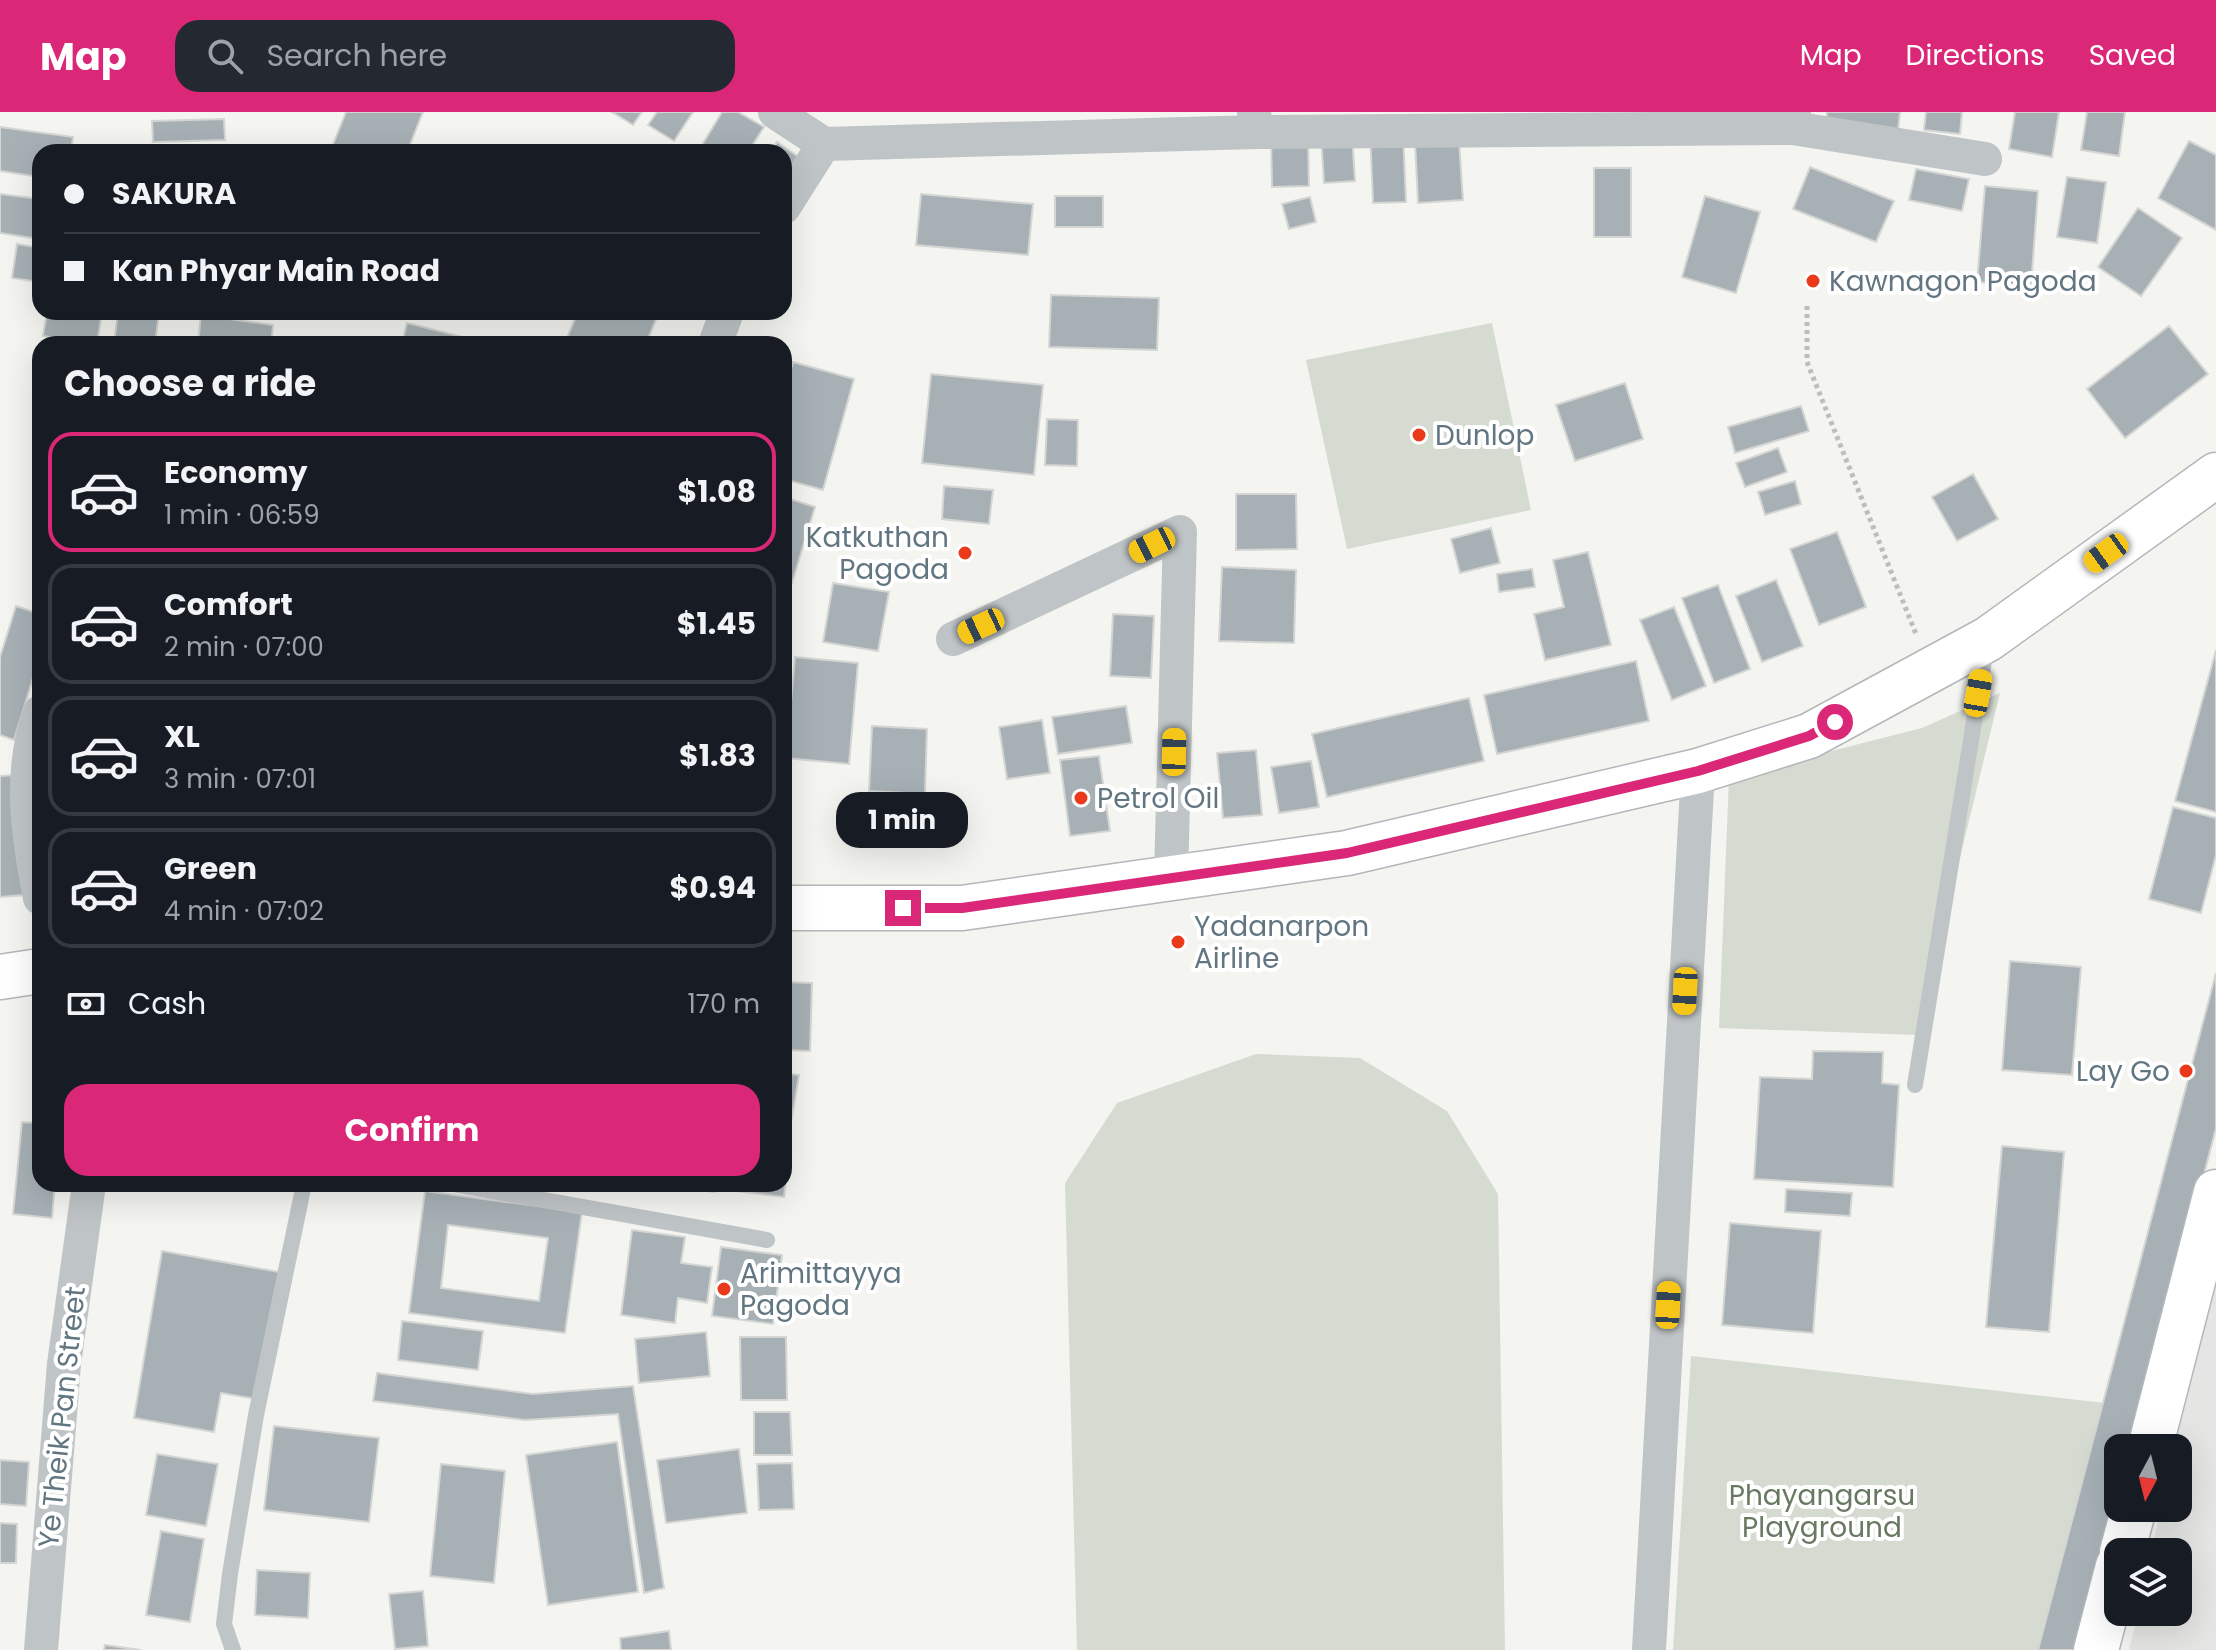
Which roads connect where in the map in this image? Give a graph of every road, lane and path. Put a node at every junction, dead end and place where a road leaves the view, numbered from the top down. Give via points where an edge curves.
1 (775, 112) edge
2 (1539, 120) edge
3 (1793, 120) edge
4 (1255, 122) edge
5 (824, 144) junction
6 (1985, 159) dead end
7 (792, 194) edge
8 (1807, 306) dead end
9 (2216, 475) edge
10 (953, 639) dead end
11 (1988, 639) junction
12 (1920, 643) dead end
13 (32, 745) edge
14 (1698, 771) junction
15 (32, 857) edge
16 (1171, 878) junction
17 (792, 908) edge
18 (32, 972) edge
19 (0, 977) edge
20 (1915, 1085) dead end
21 (88, 1192) edge
22 (302, 1192) edge
23 (499, 1192) edge
24 (2216, 1192) edge
25 (767, 1240) dead end
26 (2154, 1434) edge
27 (2104, 1619) edge
28 (41, 1650) edge
29 (233, 1650) edge
30 (1649, 1650) edge
31 (2096, 1650) edge

1 - 5 street
2 - 3 street
2 - 4 street
3 - 6 street
4 - 5 street
5 - 7 street
8 - 12 path via 1807,362
9 - 11 main road
10 - 16 street via 1180,532
11 - 14 main road via 1809,736
11 - 20 lane
13 - 15 street via 25,793
14 - 16 main road via 1347,853
14 - 30 street
16 - 17 main road via 962,908
18 - 19 main road
21 - 28 street, Ye Theik Pan Street via 64,1364
22 - 29 lane via 256,1415 230,1574 224,1624
23 - 25 lane
24 - 26 main road
27 - 31 main road

